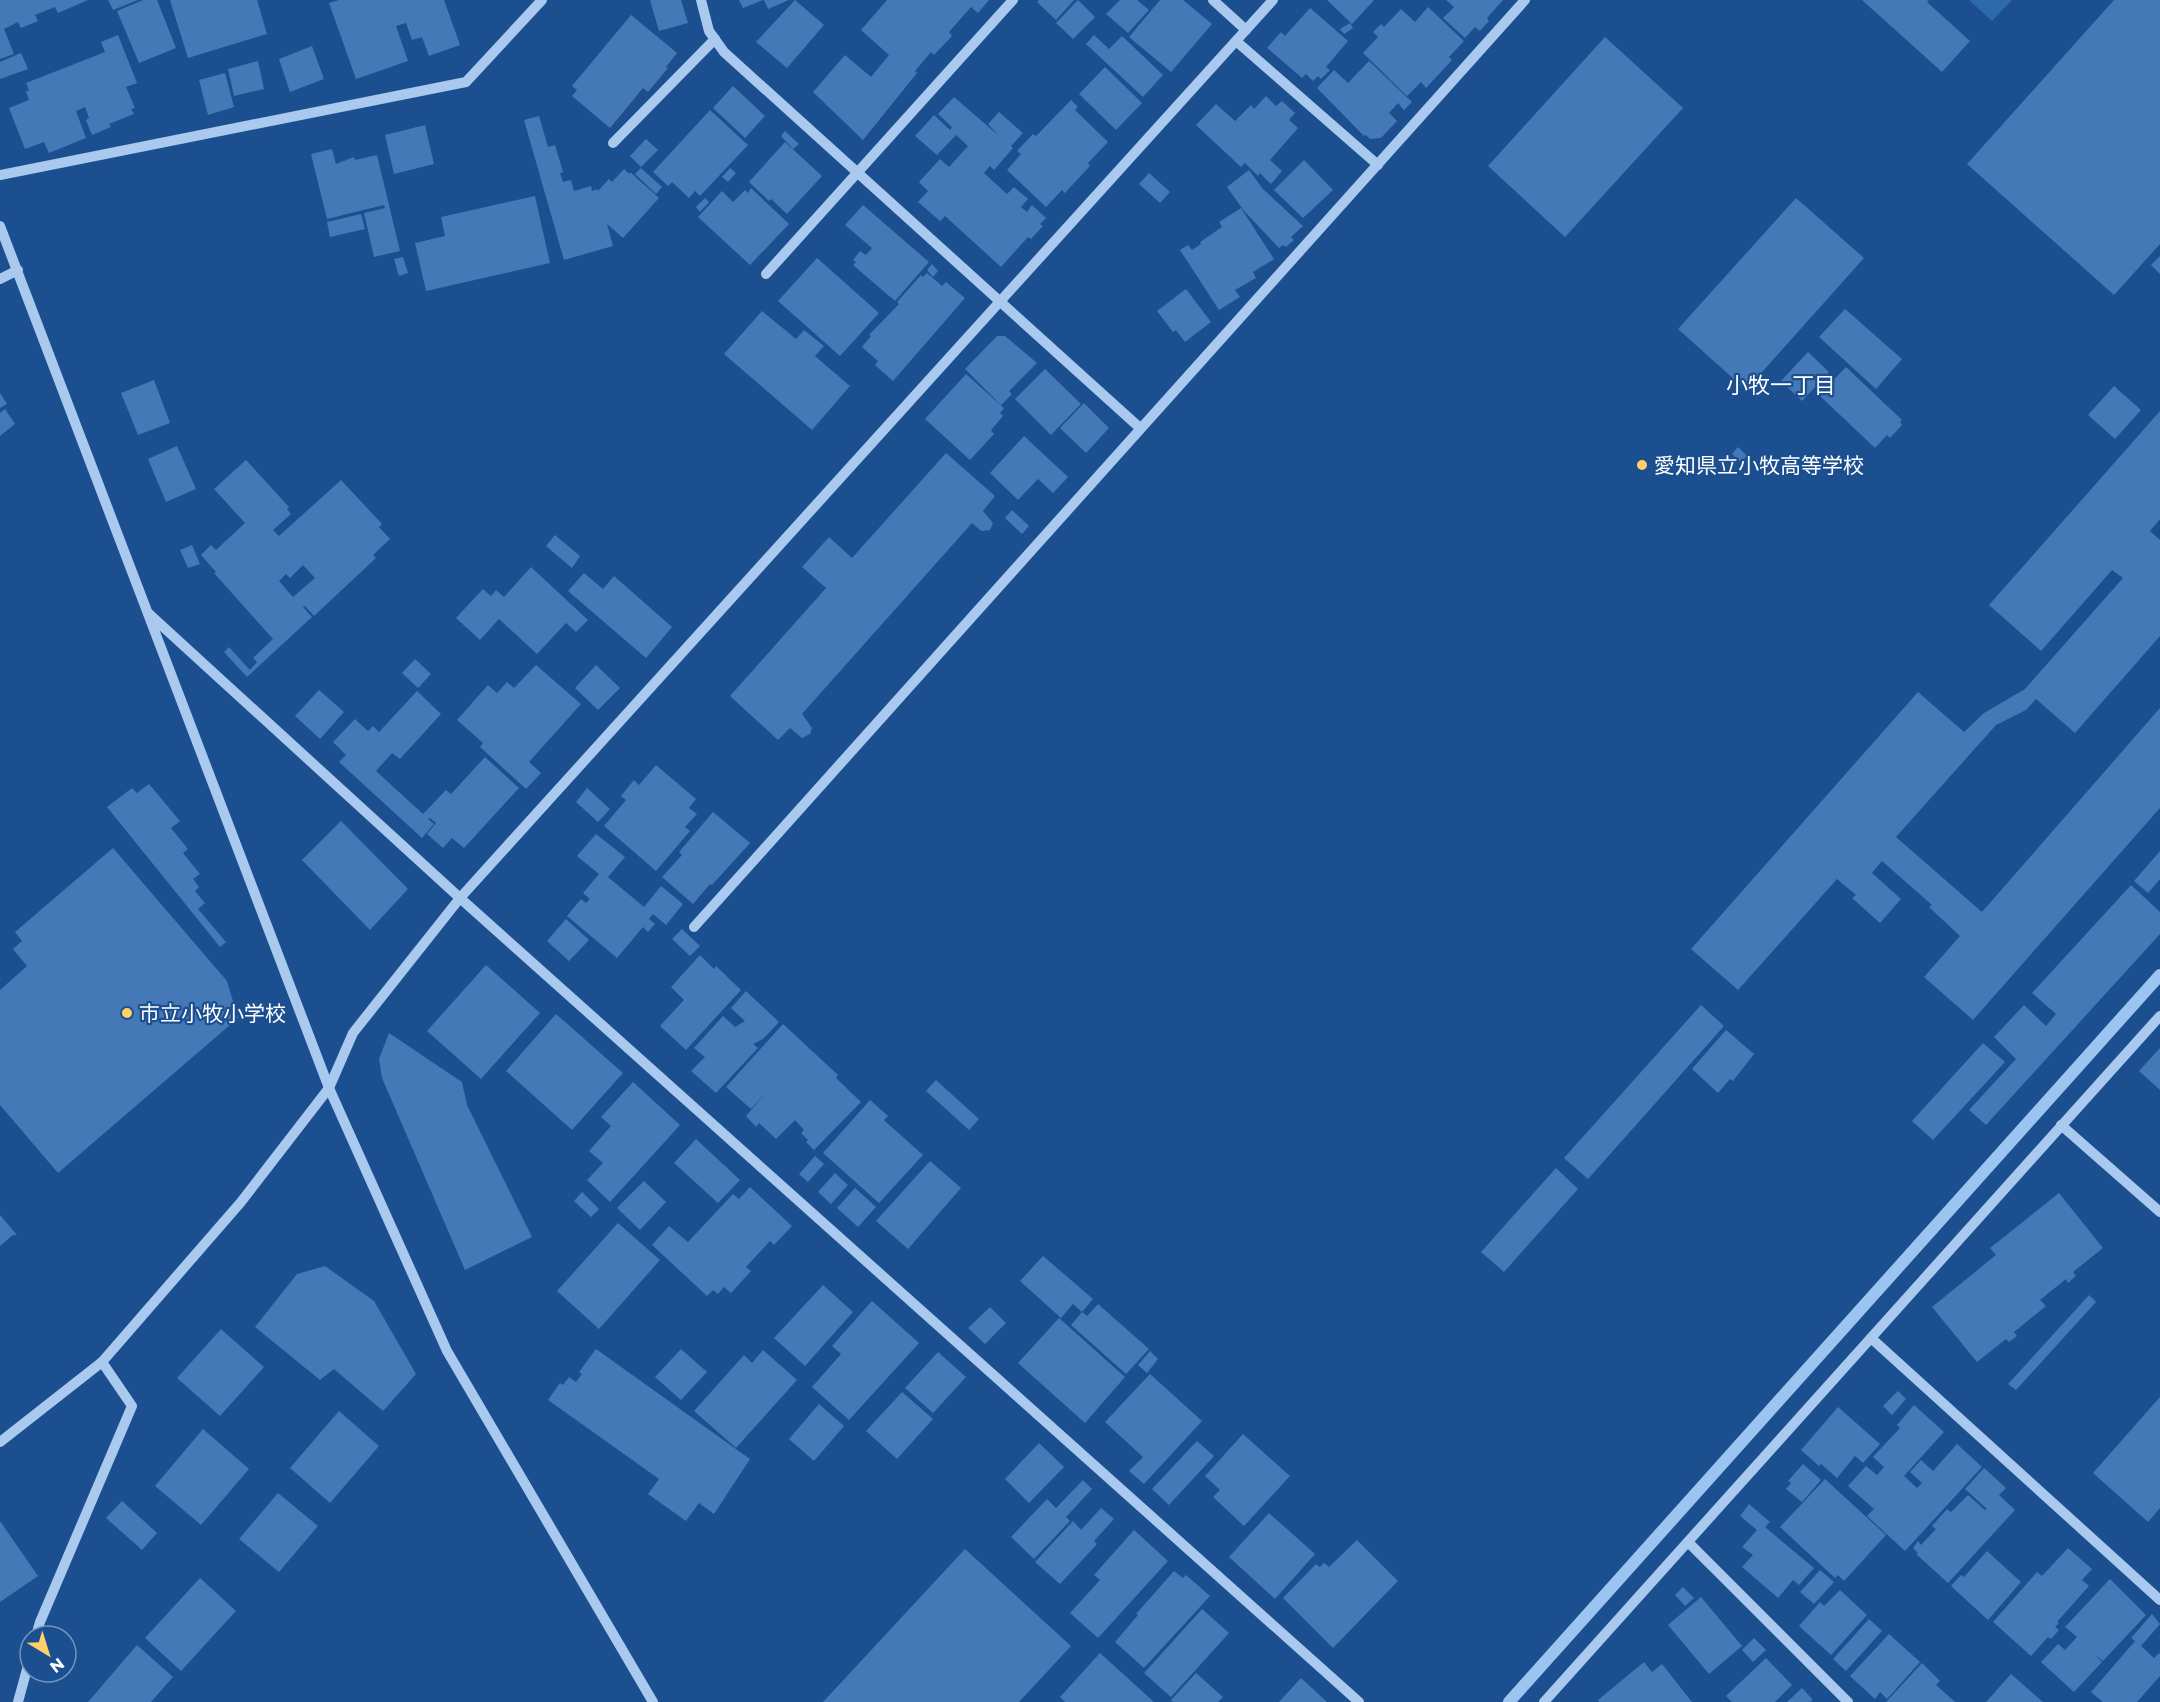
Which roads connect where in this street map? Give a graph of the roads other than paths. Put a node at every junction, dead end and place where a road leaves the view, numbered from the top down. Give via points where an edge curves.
1 (542, 0) edge
2 (701, 0) edge
3 (1013, 0) edge
4 (1213, 0) edge
5 (1273, 0) edge
6 (1525, 0) edge
7 (1246, 30) junction
8 (714, 39) junction
9 (1236, 41) junction
10 (613, 144) dead end
11 (1378, 165) junction
12 (856, 172) junction
13 (0, 175) edge
14 (0, 226) edge
15 (18, 270) junction
16 (766, 274) dead end
17 (0, 279) edge
18 (1001, 302) junction
19 (1140, 428) junction
20 (148, 613) junction
21 (459, 898) junction
22 (694, 927) dead end
23 (2160, 1016) edge
24 (329, 1088) junction
25 (2061, 1125) junction
26 (2160, 1212) edge
27 (1871, 1338) junction
28 (102, 1362) junction
29 (0, 1442) edge
30 (1688, 1542) junction
31 (2160, 1599) edge
32 (39, 1624) edge
33 (23, 1684) edge
34 (18, 1702) edge
35 (653, 1702) edge
36 (1359, 1702) edge
37 (1544, 1702) edge
38 (1848, 1702) edge

1 - 13 street via 466,82
2 - 8 street
3 - 12 street
4 - 7 street
5 - 7 street
6 - 11 street
7 - 9 street
8 - 10 street
8 - 12 street
9 - 11 street
9 - 18 street
11 - 19 street
12 - 16 street
12 - 18 street
14 - 15 street
15 - 17 street
15 - 20 street
18 - 19 street
18 - 21 street
19 - 22 street
20 - 21 street
20 - 24 street
21 - 24 street via 353,1033
21 - 36 street
23 - 25 street
24 - 28 street via 242,1202
24 - 35 street via 447,1351
25 - 26 street
25 - 27 street
27 - 30 street
27 - 31 street
28 - 29 street
28 - 32 street via 132,1406
30 - 37 street
30 - 38 street
33 - 34 street

